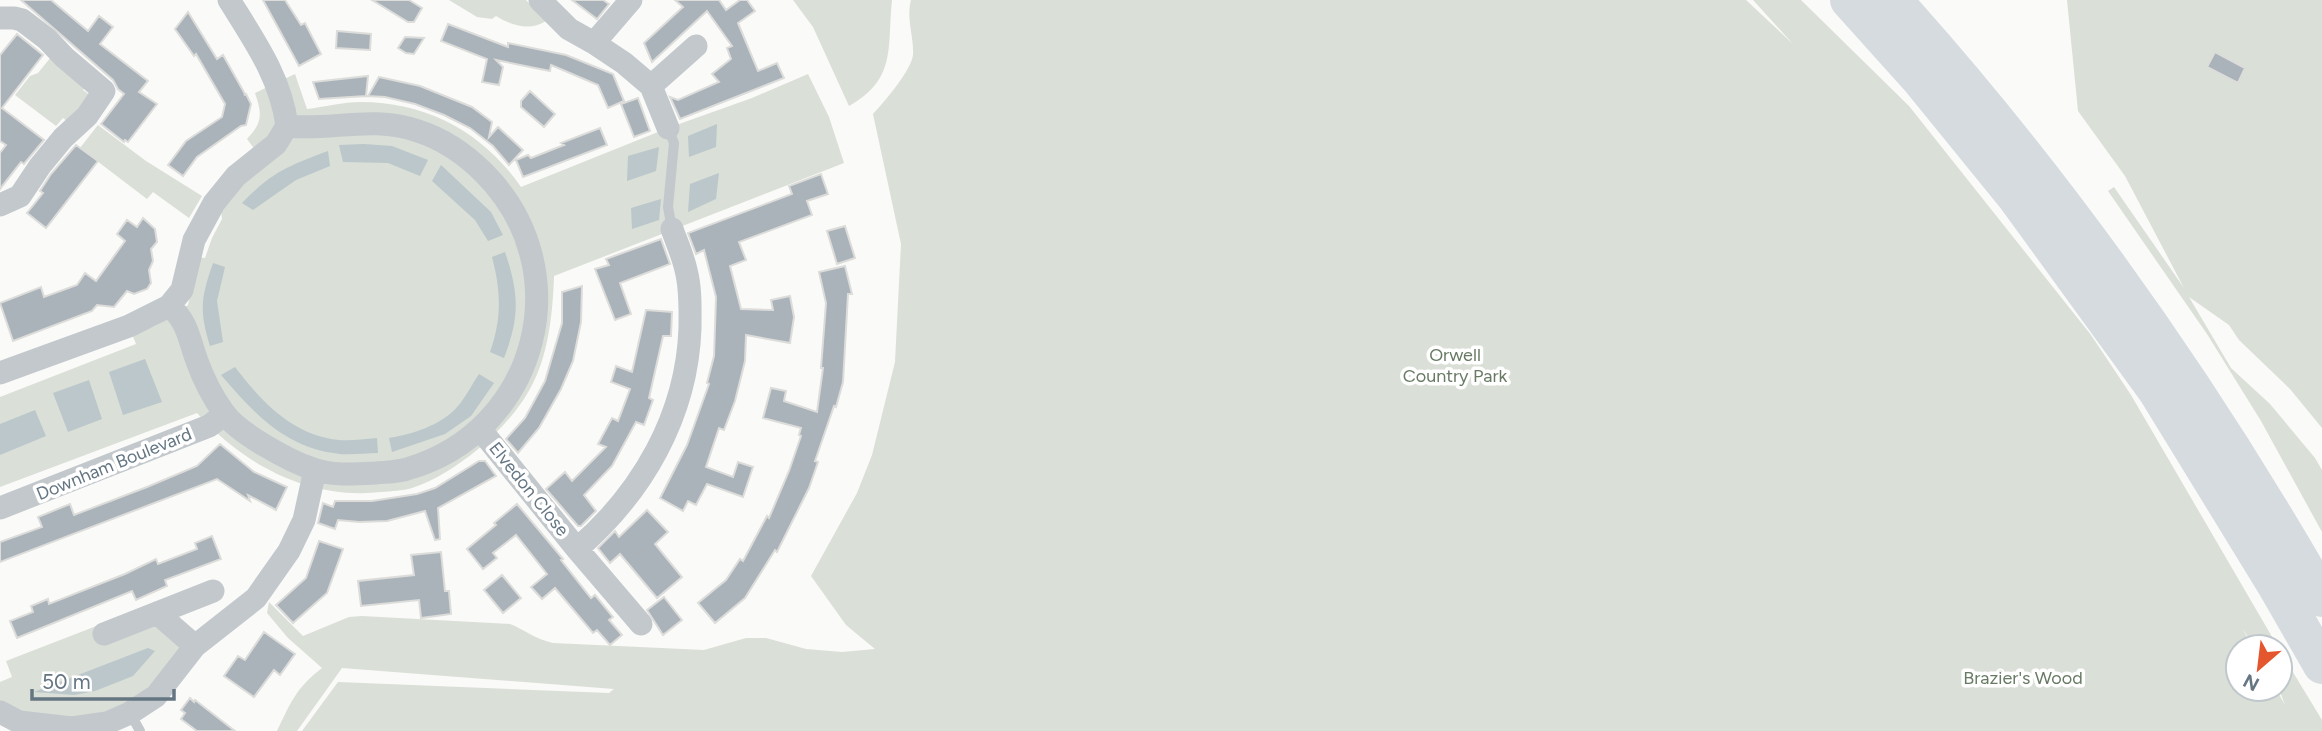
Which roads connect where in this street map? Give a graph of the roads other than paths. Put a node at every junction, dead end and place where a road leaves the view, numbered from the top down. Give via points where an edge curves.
1 (229, 0) edge
2 (631, 0) edge
3 (1849, 0) edge
4 (1893, 0) edge
5 (1917, 0) edge
6 (541, 1) edge
7 (1, 15) edge
8 (594, 43) junction
9 (696, 46) dead end
10 (1950, 64) junction
11 (650, 86) junction
12 (287, 126) junction
13 (668, 128) joint
14 (0, 205) edge
15 (672, 229) joint
16 (169, 306) junction
17 (0, 373) edge
18 (225, 414) junction
19 (480, 429) junction
20 (315, 470) junction
21 (0, 508) edge
22 (577, 549) junction
23 (213, 591) dead end
24 (2322, 598) edge
25 (157, 613) junction
26 (641, 624) dead end
27 (104, 634) dead end
28 (195, 646) junction
29 (2322, 666) edge
30 (0, 712) edge
31 (135, 722) edge
32 (72, 730) edge

1 - 12 street via 276,82
2 - 8 street
3 - 29 highway via 2016,197 2157,391
4 - 10 highway
5 - 10 highway
6 - 8 street via 569,29
7 - 14 street via 22,20 104,90 20,196
8 - 11 street
9 - 11 street
10 - 24 highway via 2141,312
11 - 13 street
12 - 16 street via 276,144 236,176 214,203 194,240 182,290
12 - 19 street via 309,129 360,122 418,131 471,160 502,191 527,236 534,260 536,309 521,374
13 - 15 lane via 674,143 668,207
15 - 22 street, Elvedon Close via 691,302 679,398 635,487 605,526
16 - 17 street via 129,326
16 - 18 street via 180,314 198,364
18 - 20 street via 251,436
18 - 21 street, Downham Boulevard via 209,426
19 - 20 street via 453,449 407,470 356,474
19 - 22 street, Elvedon Close
20 - 28 street via 304,520 281,563 256,598
22 - 26 street, Elvedon Close
23 - 25 street
25 - 27 street
25 - 28 street
28 - 31 street
30 - 32 street via 19,722
31 - 32 street

